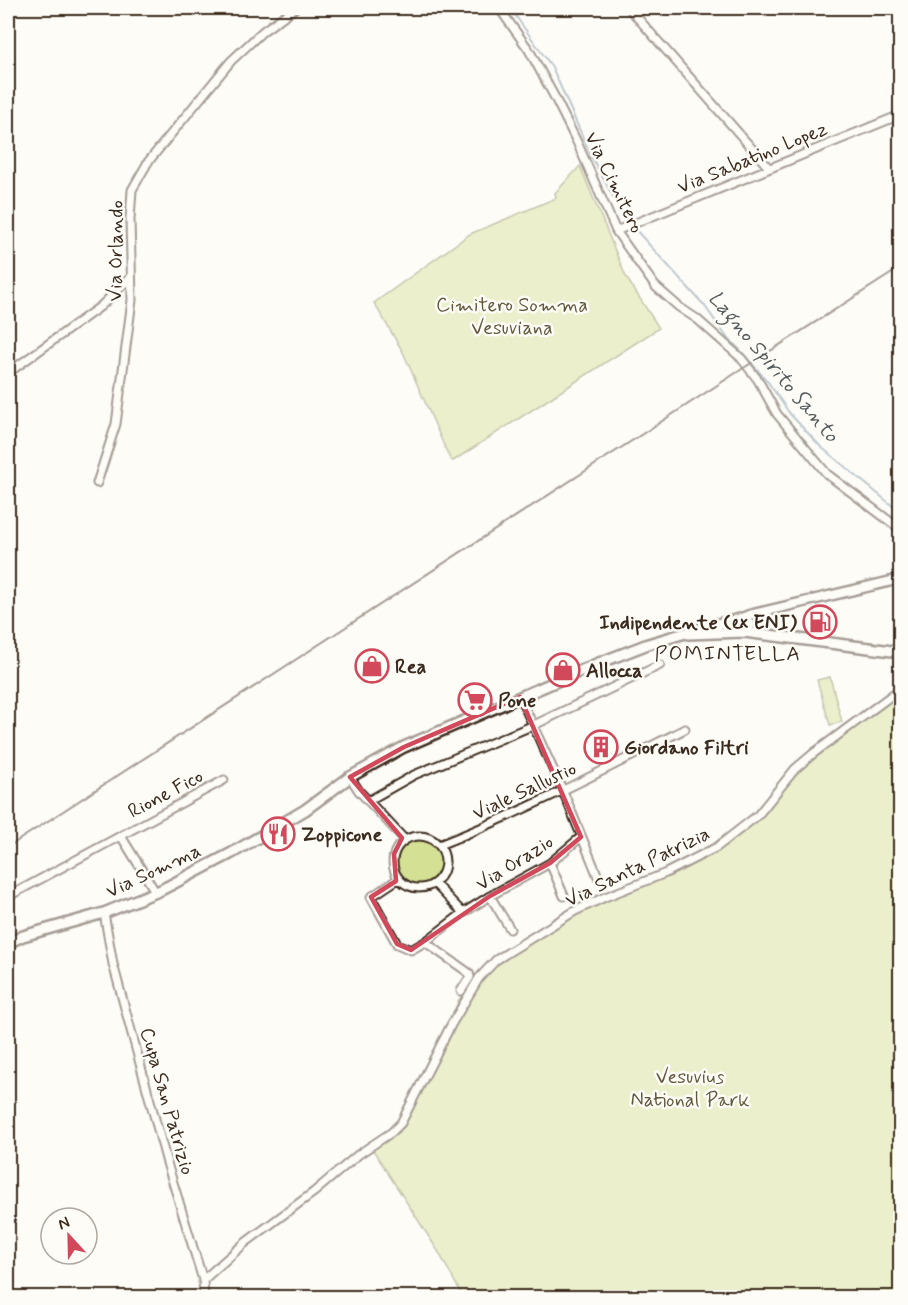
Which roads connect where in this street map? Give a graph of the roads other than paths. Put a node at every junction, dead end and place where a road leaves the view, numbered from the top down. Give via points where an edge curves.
1 (55, 8) edge
2 (111, 8) edge
3 (295, 8) edge
4 (499, 8) edge
5 (629, 8) edge
6 (900, 115) edge
7 (769, 168) junction
8 (616, 231) junction
9 (131, 277) junction
10 (8, 373) edge
11 (97, 483) dead end
12 (900, 529) edge
13 (900, 579) edge
14 (744, 625) junction
15 (900, 652) edge
16 (660, 665) dead end
17 (900, 689) edge
18 (520, 697) junction
19 (534, 725) junction
20 (685, 729) dead end
21 (350, 777) junction
22 (224, 780) dead end
23 (563, 791) junction
24 (368, 801) junction
25 (121, 836) junction
26 (581, 837) junction
27 (405, 840) junction
28 (439, 845) junction
29 (550, 864) junction
30 (399, 879) junction
31 (599, 879) dead end
32 (435, 884) junction
33 (156, 892) junction
34 (11, 895) dead end
35 (490, 896) junction
36 (564, 896) dead end
37 (104, 913) junction
38 (463, 913) junction
39 (510, 929) dead end
40 (425, 942) junction
41 (8, 943) edge
42 (461, 991) dead end
43 (203, 1280) junction
44 (204, 1298) edge

1 - 2 street
3 - 9 street, Via Orlando via 231,61 139,176 130,203
4 - 8 street, Via Cimitero via 529,50 554,96
5 - 7 street
6 - 7 street, Via Sabatino Lopez
7 - 8 street, Via Sabatino Lopez
8 - 12 street, Via Cimitero via 655,286 741,357 777,414 827,474
9 - 10 street via 101,306
9 - 11 street, Via Orlando via 132,300 117,424
13 - 14 street via 764,612
14 - 15 main road via 765,633
14 - 18 main road, Via Somma via 709,626 648,644
16 - 19 street
17 - 43 street, Via Santa Patrizia via 795,769 758,815 717,847 575,911 496,960 479,978 401,1123
18 - 19 street
18 - 21 main road, Via Somma via 404,747
19 - 23 street
19 - 24 street via 462,754
20 - 23 street, Viale Sallustio
21 - 24 street
21 - 33 main road, Via Somma via 305,810
22 - 25 street, Rione Fico
23 - 26 street
23 - 28 street, Viale Sallustio
24 - 27 street
25 - 33 street, Rione Fico
25 - 34 street, Rione Fico
26 - 29 street, Via Orazio
26 - 31 street
27 - 28 street via 419,836
27 - 30 street via 398,846 392,863
28 - 32 street, Via Orazio via 444,852 445,870
29 - 35 street, Via Orazio
29 - 36 street
30 - 32 street via 412,888
30 - 40 street via 371,897 397,944 411,950
32 - 38 street, Via Orazio
33 - 37 main road, Via Somma
35 - 38 street, Via Orazio
35 - 39 street
37 - 41 main road, Via Somma
37 - 43 street, Cupa San Patrizio via 113,964
38 - 40 street, Via Orazio
40 - 42 street via 470,973
43 - 44 street, Cupa San Patrizio

